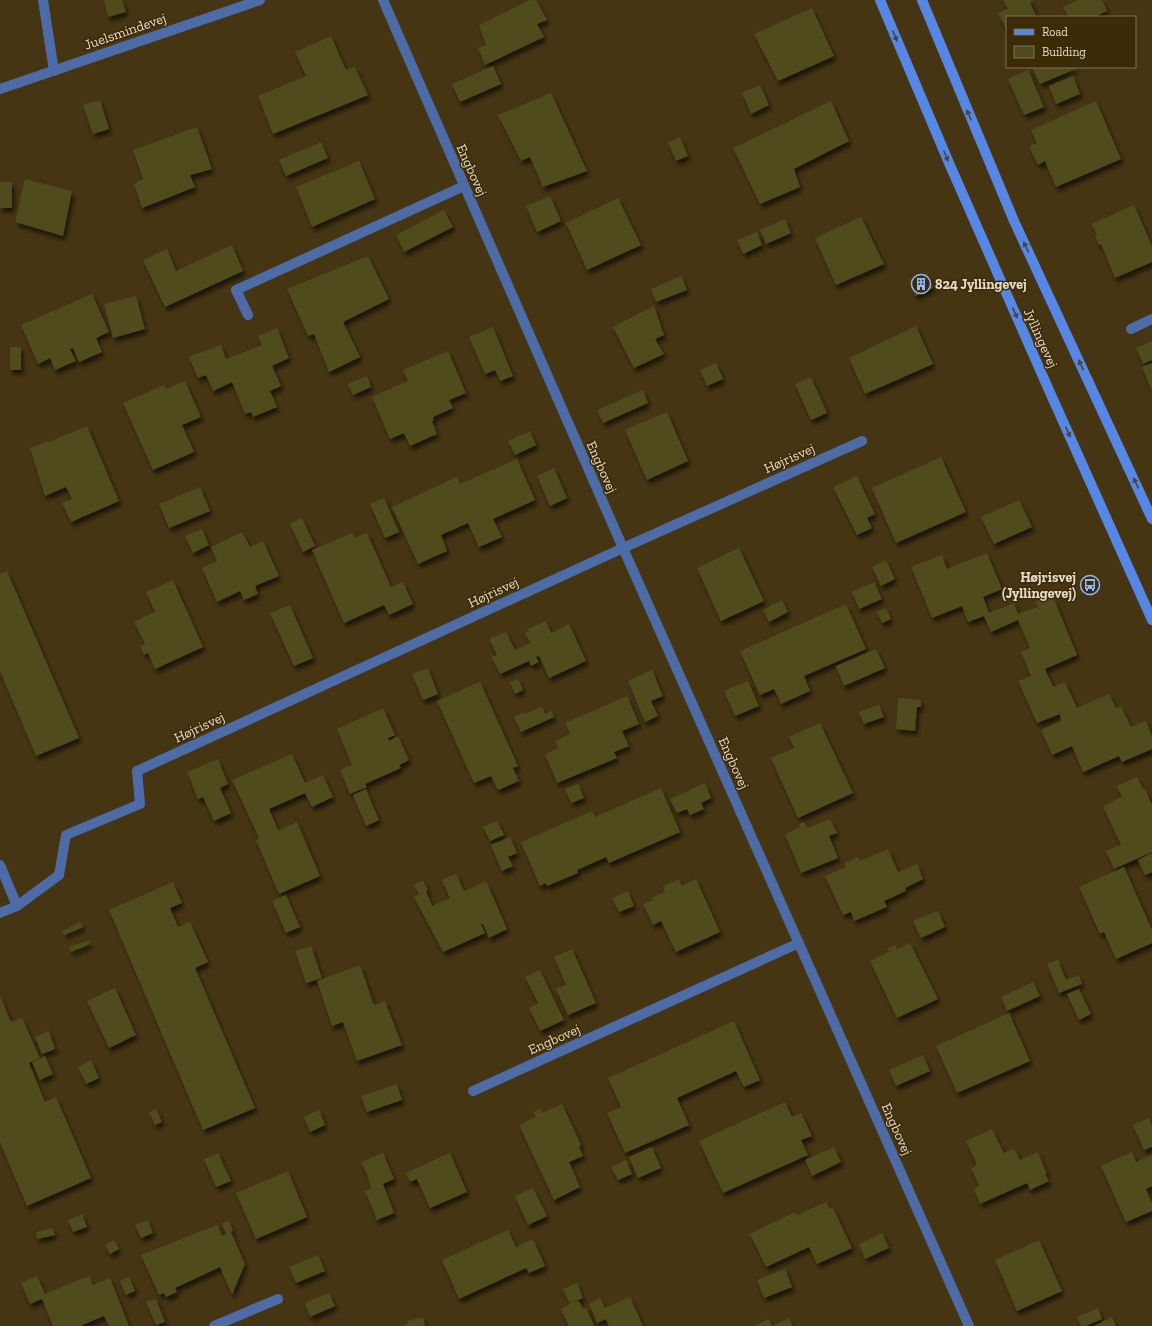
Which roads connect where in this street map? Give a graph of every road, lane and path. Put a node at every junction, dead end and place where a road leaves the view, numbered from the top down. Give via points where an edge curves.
1 (43, 0) edge
2 (260, 0) edge
3 (383, 0) edge
4 (880, 0) edge
5 (922, 0) edge
6 (54, 71) junction
7 (0, 89) edge
8 (464, 186) junction
9 (248, 315) dead end
10 (1152, 319) edge
11 (1131, 329) dead end
12 (862, 441) dead end
13 (1152, 519) edge
14 (623, 548) junction
15 (1152, 620) edge
16 (0, 865) edge
17 (17, 906) junction
18 (0, 913) edge
19 (799, 943) junction
20 (473, 1091) dead end
21 (278, 1299) dead end
22 (214, 1326) edge
23 (969, 1326) edge

1 - 6 street
2 - 6 street, Juelsmindevej
3 - 8 street, Engbovej
4 -> 15 street, Jyllingevej via 949,163
13 -> 5 street, Jyllingevej via 1014,221
6 - 7 street, Juelsmindevej
8 - 9 street via 236,290
8 - 14 street, Engbovej
10 - 11 street
12 - 14 street, Højrisvej
14 - 17 street, Højrisvej via 137,771 140,804 66,834 59,875
14 - 19 street, Engbovej
16 - 17 street
17 - 18 street
19 - 20 street, Engbovej
19 - 23 street, Engbovej
21 - 22 street

